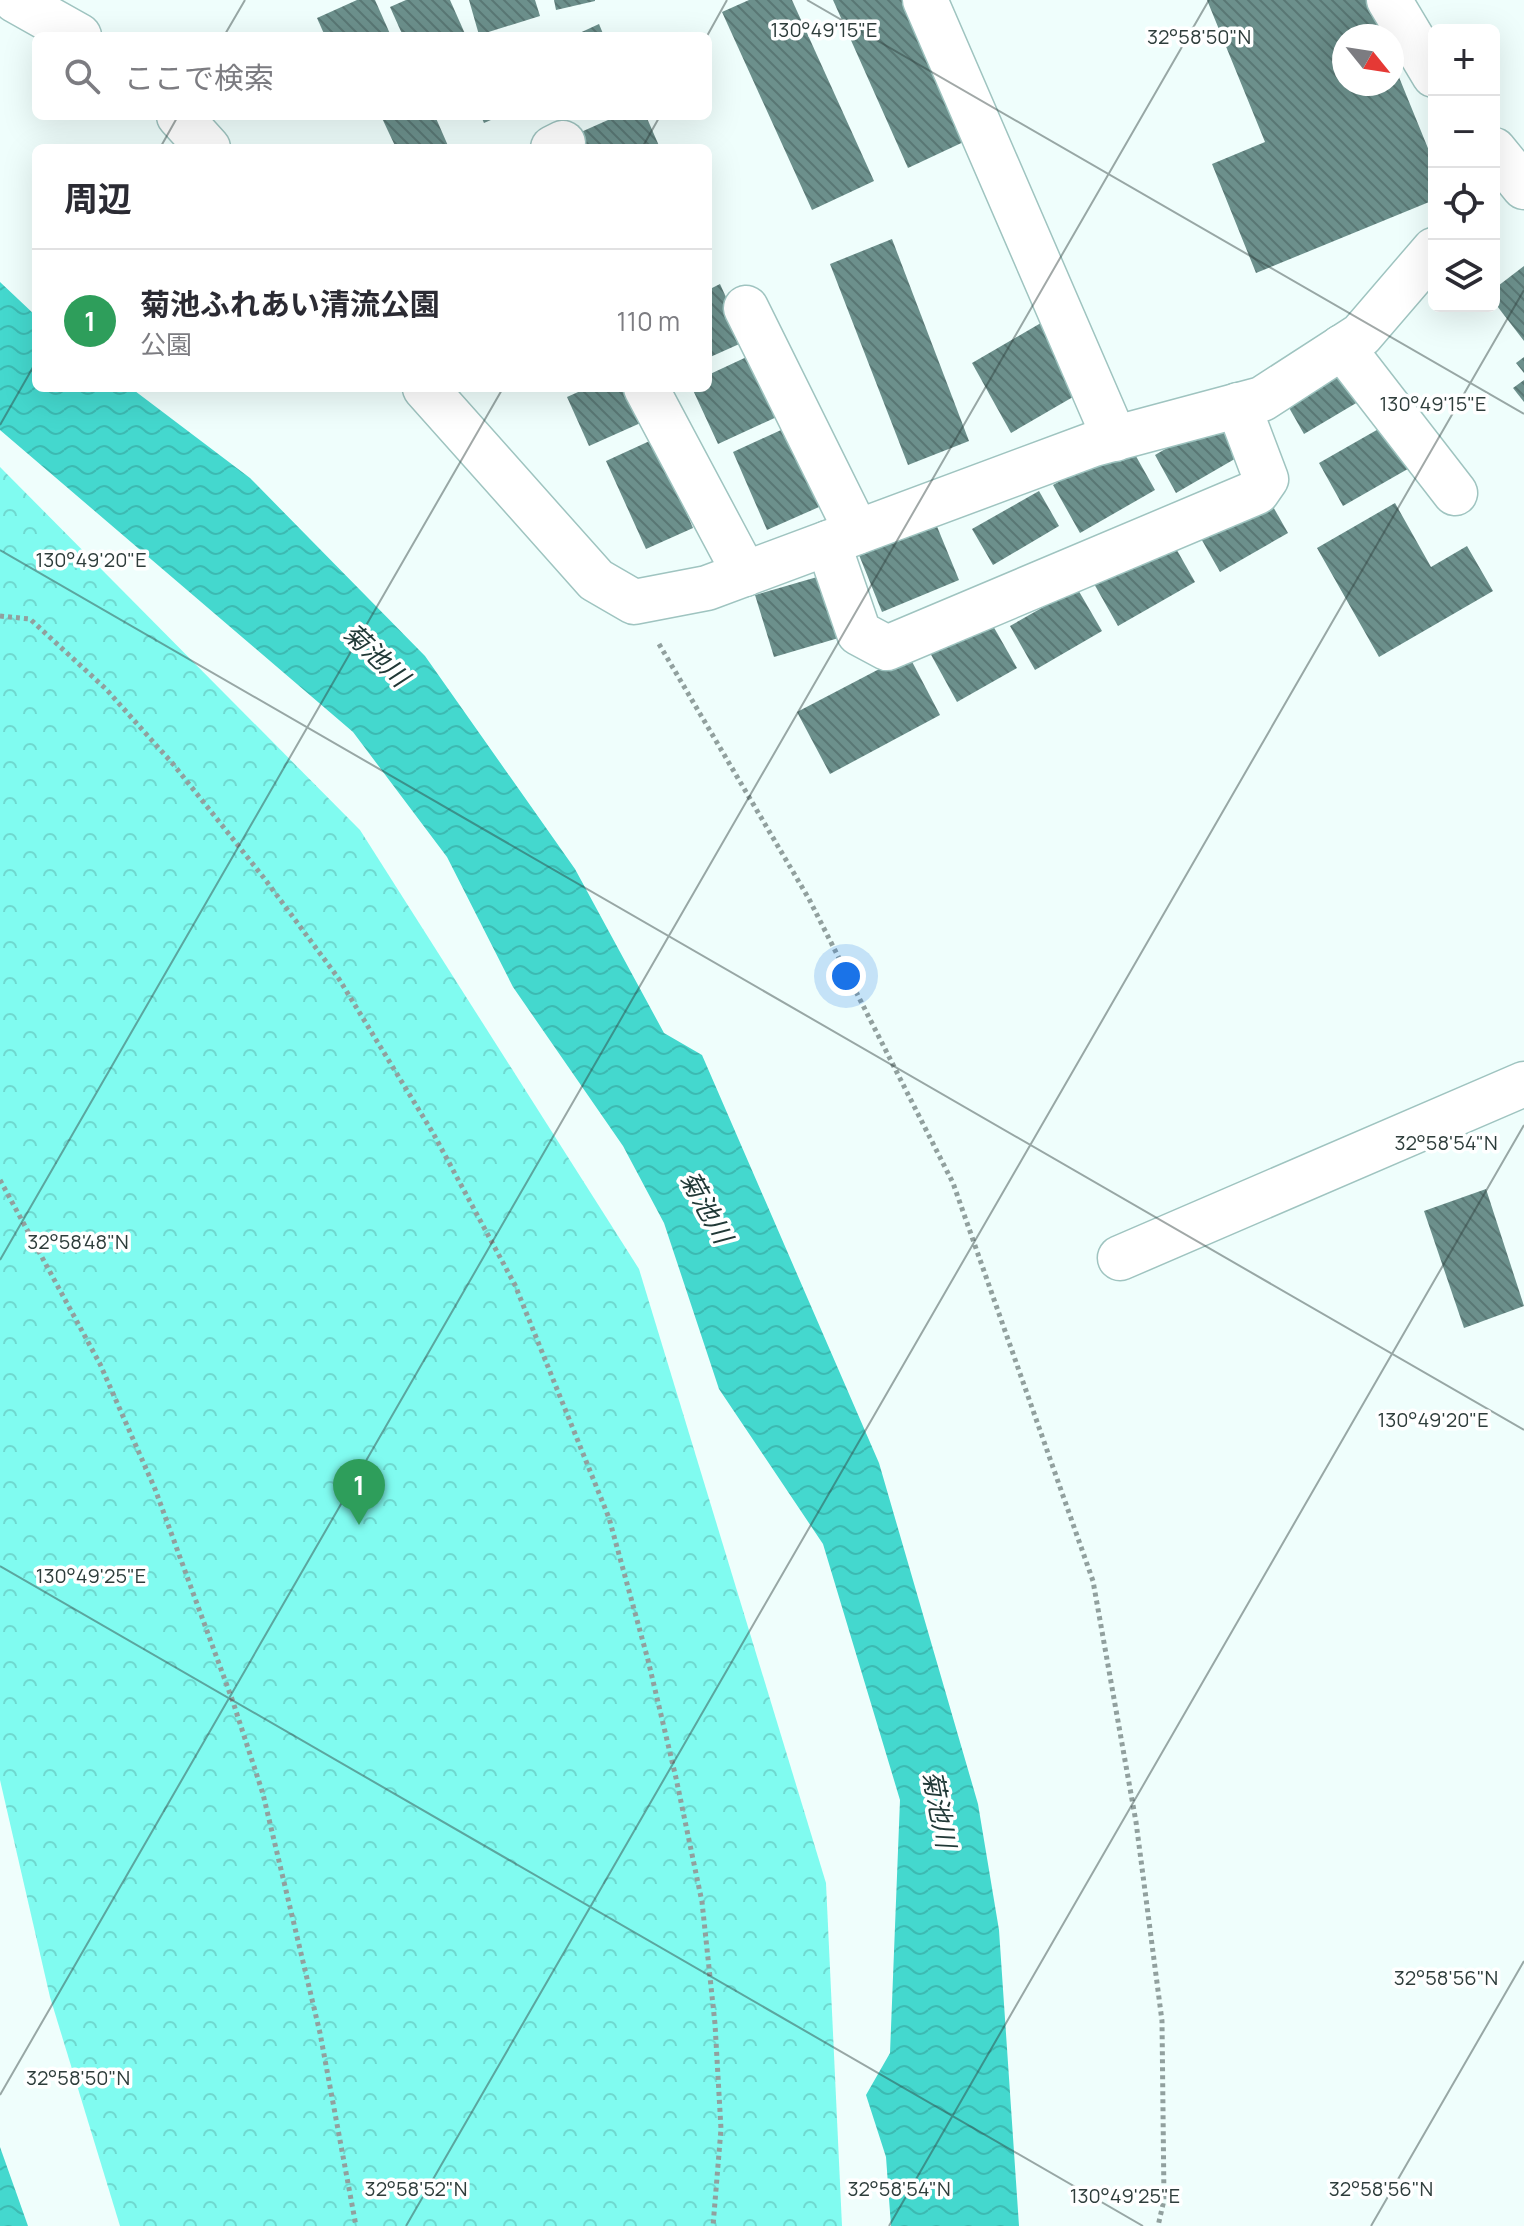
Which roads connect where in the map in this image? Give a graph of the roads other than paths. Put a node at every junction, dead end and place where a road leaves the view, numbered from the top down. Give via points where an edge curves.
1 (15, 0) edge
2 (925, 0) edge
3 (1389, 0) edge
4 (72, 32) edge
5 (1428, 65) edge
6 (183, 120) edge
7 (204, 144) edge
8 (1428, 257) edge
9 (746, 308) dead end
10 (1342, 347) junction
11 (429, 392) edge
12 (648, 392) edge
13 (1238, 405) junction
14 (1115, 439) junction
15 (1455, 493) dead end
16 (843, 538) junction
17 (745, 574) junction
18 (1524, 1084) edge
19 (1120, 1258) dead end

1 - 4 street
2 - 14 street
3 - 5 street
6 - 7 street
8 - 10 street via 1361,335
9 - 16 street
10 - 13 street via 1262,399
10 - 15 street
11 - 17 street via 596,580 634,602 707,588
12 - 17 street
13 - 14 street
13 - 16 street via 1266,479 1257,492 887,648 859,633
14 - 16 street
16 - 17 street
18 - 19 street

